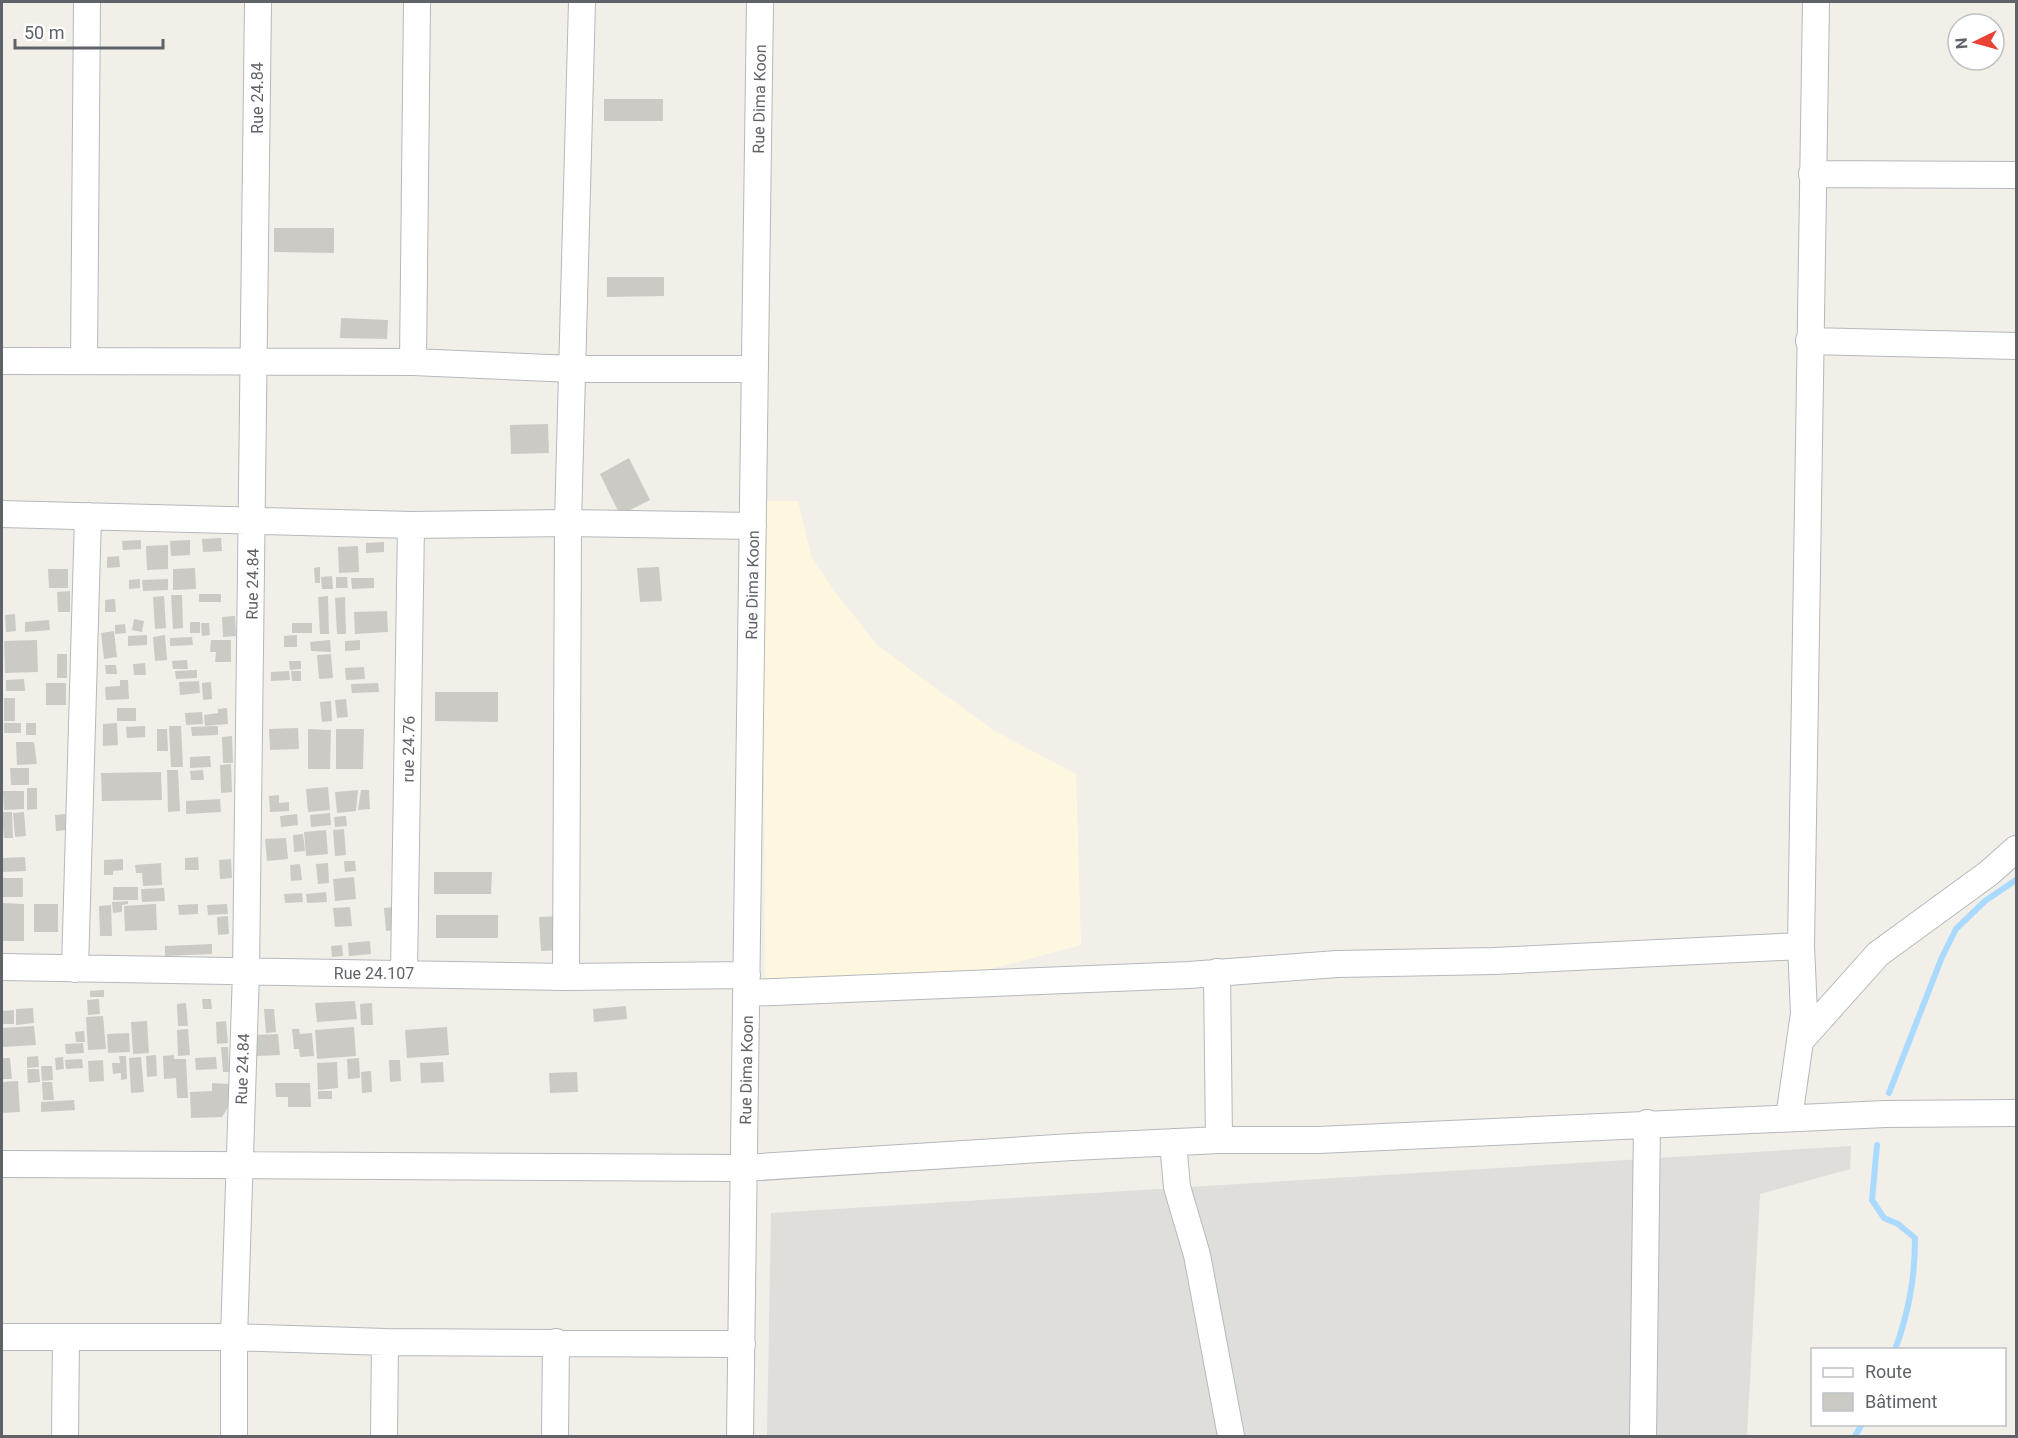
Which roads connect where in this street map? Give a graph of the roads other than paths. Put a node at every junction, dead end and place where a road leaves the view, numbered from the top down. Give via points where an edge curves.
1 (87, 2) edge
2 (258, 2) edge
3 (417, 2) edge
4 (582, 2) edge
5 (760, 2) edge
6 (1816, 2) edge
7 (1812, 174) junction
8 (2016, 174) edge
9 (1809, 341) junction
10 (2016, 346) edge
11 (2, 361) edge
12 (84, 361) junction
13 (413, 362) junction
14 (255, 363) junction
15 (573, 369) junction
16 (755, 369) junction
17 (2, 514) edge
18 (87, 516) junction
19 (253, 521) junction
20 (568, 523) junction
21 (411, 525) junction
22 (753, 526) junction
23 (2016, 849) edge
24 (1801, 946) junction
25 (2, 967) edge
26 (75, 969) junction
27 (246, 972) junction
28 (1217, 972) junction
29 (405, 973) junction
30 (566, 977) junction
31 (748, 984) junction
32 (1802, 1039) junction
33 (2016, 1113) edge
34 (1789, 1118) junction
35 (1647, 1123) junction
36 (1219, 1140) junction
37 (1173, 1142) junction
38 (2, 1164) edge
39 (239, 1166) junction
40 (744, 1167) junction
41 (2, 1336) edge
42 (234, 1337) junction
43 (66, 1338) junction
44 (385, 1342) junction
45 (556, 1342) junction
46 (741, 1344) junction
47 (65, 1437) edge
48 (234, 1437) edge
49 (384, 1437) edge
50 (555, 1437) edge
51 (740, 1437) edge
52 (1231, 1437) edge
53 (1643, 1437) edge

1 - 12 street
2 - 14 street, Rue 24.84
3 - 13 street
4 - 15 street
5 - 16 street, Rue Dima Koon
6 - 7 street
7 - 8 street
7 - 9 street
9 - 10 street
9 - 24 street
11 - 12 street
12 - 14 street
13 - 14 street
13 - 15 street
14 - 19 street, Rue 24.84
15 - 16 street
15 - 20 street
16 - 22 street, Rue Dima Koon
17 - 18 street
18 - 19 street
18 - 26 street
19 - 21 street
19 - 27 street, Rue 24.84
20 - 21 street
20 - 22 street
20 - 30 street
21 - 29 street, rue 24.76
22 - 31 street, Rue Dima Koon
23 - 32 street via 1878,954
24 - 28 street, Rue 24.107
24 - 32 street
25 - 26 street, Rue 24.107
26 - 27 street, Rue 24.107
27 - 29 street, Rue 24.107
27 - 39 street, Rue 24.84
28 - 31 street, Rue 24.107
28 - 36 street
29 - 30 street, Rue 24.107
30 - 31 street, Rue 24.107
31 - 40 street, Rue Dima Koon
32 - 34 street
33 - 34 street
34 - 35 street
35 - 36 street via 1318,1140
35 - 53 street
36 - 37 street
37 - 40 street
37 - 52 street via 1178,1187 1197,1255
38 - 39 street
39 - 40 street
39 - 42 street, Rue 24.84
40 - 46 street, Rue Dima Koon
41 - 43 street
42 - 43 street
42 - 44 street
42 - 48 street, Rue 24.84
43 - 47 street
44 - 45 street
44 - 49 street
45 - 46 street
45 - 50 street
46 - 51 street, Rue Dima Koon

